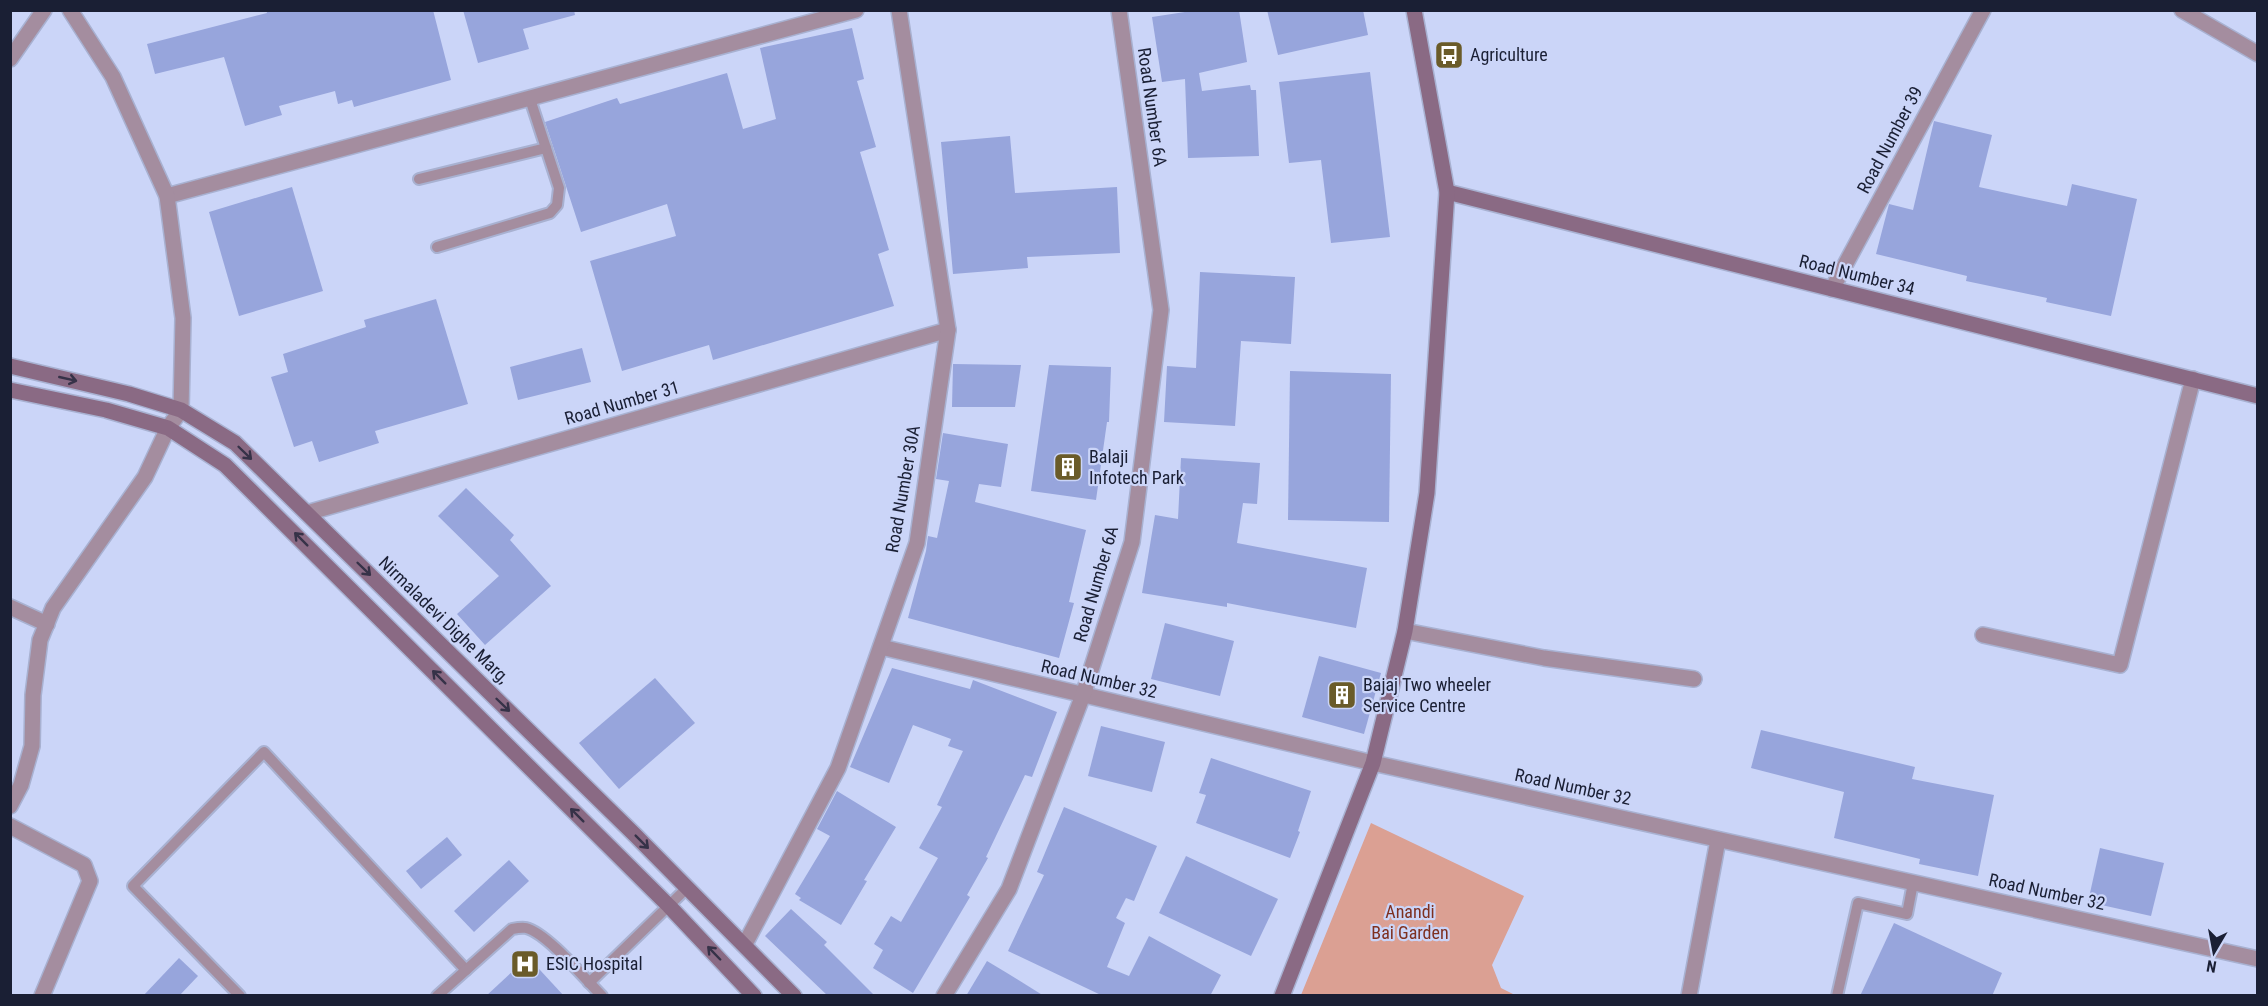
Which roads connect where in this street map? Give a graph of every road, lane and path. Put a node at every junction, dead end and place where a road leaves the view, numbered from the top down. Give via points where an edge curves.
1 (44, 10) edge
2 (70, 10) edge
3 (856, 10) edge
4 (899, 10) edge
5 (1119, 10) edge
6 (1414, 10) edge
7 (1983, 10) edge
8 (2182, 10) edge
9 (2258, 54) edge
10 (10, 59) edge
11 (530, 99) junction
12 (546, 148) junction
13 (418, 180) dead end
14 (1447, 192) junction
15 (167, 196) junction
16 (437, 247) dead end
17 (1832, 289) junction
18 (948, 330) junction
19 (10, 366) edge
20 (2193, 379) junction
21 (10, 390) edge
22 (2258, 396) edge
23 (181, 410) junction
24 (168, 428) junction
25 (307, 513) junction
26 (10, 607) edge
27 (46, 624) junction
28 (1406, 631) junction
29 (1983, 635) dead end
30 (881, 647) junction
31 (1694, 679) dead end
32 (1083, 695) junction
33 (1373, 763) junction
34 (10, 806) edge
35 (10, 826) edge
36 (1718, 840) junction
37 (1913, 882) junction
38 (688, 887) junction
39 (669, 906) junction
40 (745, 944) junction
41 (2258, 959) edge
42 (466, 970) junction
43 (589, 983) junction
44 (42, 996) edge
45 (240, 996) edge
46 (436, 996) edge
47 (602, 996) edge
48 (754, 996) edge
49 (794, 996) edge
50 (944, 996) edge
51 (1282, 996) edge
52 (1689, 996) edge
53 (1837, 996) edge

1 - 10 street
2 - 15 street via 113,77
3 - 11 street
4 - 18 street, Road Number 30A
5 - 32 street, Road Number 6A via 1161,310 1132,542
6 - 14 main road
7 - 17 street, Road Number 39
8 - 9 street
11 - 12 lane
11 - 15 street
12 - 13 lane
12 - 16 lane via 559,188 557,204 550,213
14 - 17 main road, Road Number 34
14 - 28 main road via 1427,493
15 - 23 street via 183,318
17 - 20 main road, Road Number 34
18 - 25 street, Road Number 31
18 - 30 street, Road Number 30A via 917,543
19 -> 23 main road, Nirmaladevi Dighe Marg,
20 - 22 main road, Road Number 34
20 - 29 street via 2120,665
21 - 24 main road via 106,410
23 - 24 street
23 -> 25 main road, Nirmaladevi Dighe Marg, via 235,443
24 - 27 street via 145,477 53,608
39 -> 24 main road via 225,465
25 -> 38 main road, Nirmaladevi Dighe Marg,
26 - 27 street
27 - 34 street via 40,640 33,695 32,746 21,785
28 - 31 street
28 - 33 main road
30 - 32 street, Road Number 32
30 - 40 street, Road Number 30A via 838,768
32 - 33 street, Road Number 32
32 - 50 street, Road Number 6A via 1009,890
33 - 36 street, Road Number 32
33 - 51 main road
35 - 44 street via 84,865 90,881
36 - 37 street, Road Number 32
36 - 52 street
37 - 41 street, Road Number 32
37 - 53 lane via 1906,914 1858,903
38 - 39 lane
38 - 40 main road, Nirmaladevi Dighe Marg,
39 - 43 lane
48 -> 39 main road
40 - 49 main road, Nirmaladevi Dighe Marg,
42 - 43 lane via 512,929 525,927 538,933
42 - 45 lane via 264,752 133,886
42 - 46 lane
43 - 47 lane

